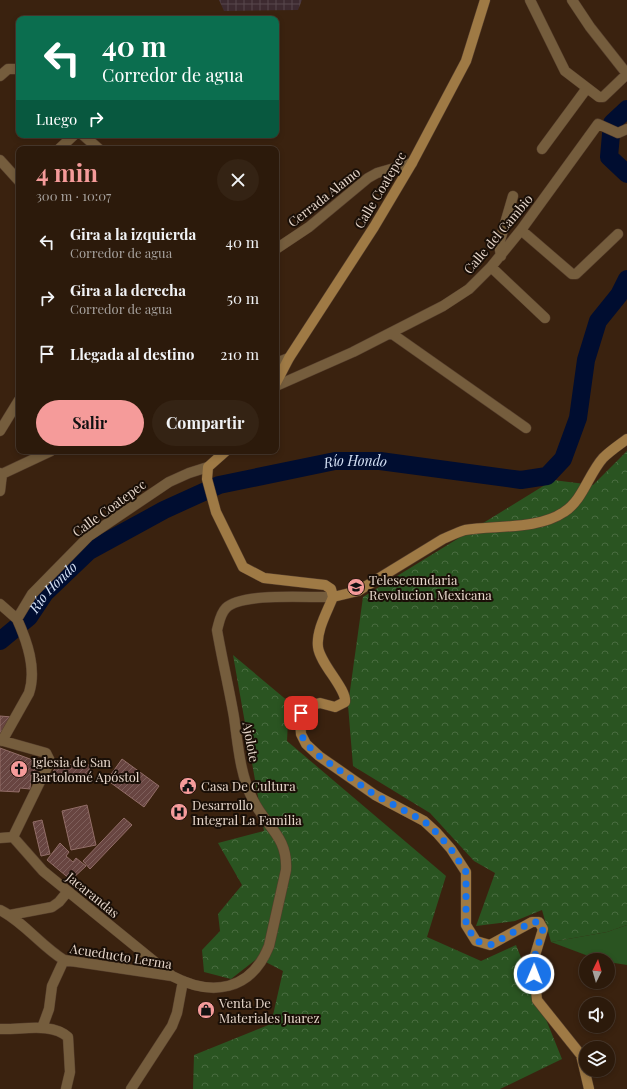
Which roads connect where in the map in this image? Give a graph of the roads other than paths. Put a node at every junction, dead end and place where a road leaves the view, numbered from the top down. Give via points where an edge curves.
1 (485, 0) edge
2 (530, 0) edge
3 (572, 0) edge
4 (16, 69) edge
5 (627, 74) edge
6 (0, 76) edge
7 (587, 88) junction
8 (622, 131) edge
9 (71, 138) edge
10 (86, 138) edge
11 (62, 146) edge
12 (95, 146) edge
13 (542, 149) dead end
14 (0, 160) edge
15 (412, 163) junction
16 (16, 178) edge
17 (513, 196) dead end
18 (521, 230) junction
19 (618, 234) dead end
20 (279, 247) edge
21 (500, 256) junction
22 (491, 267) junction
23 (545, 318) dead end
24 (391, 333) junction
25 (289, 358) junction
26 (279, 362) edge
27 (279, 377) edge
28 (279, 385) edge
29 (16, 405) edge
30 (526, 428) dead end
31 (0, 431) edge
32 (627, 439) edge
33 (44, 454) edge
34 (223, 454) edge
35 (208, 467) junction
36 (1, 474) edge
37 (0, 490) edge
38 (333, 597) junction
39 (0, 604) edge
40 (18, 621) junction
41 (1, 740) edge
42 (13, 837) junction
43 (0, 838) edge
44 (68, 891) junction
45 (0, 910) edge
46 (10, 915) junction
47 (64, 960) junction
48 (172, 976) junction
49 (183, 982) junction
50 (206, 988) joint
51 (42, 1028) junction
52 (0, 1029) edge
53 (66, 1089) edge
54 (131, 1089) edge
55 (589, 1089) edge

1 - 15 main road, Calle Coatepec via 466,61
2 - 7 street via 565,71
3 - 5 street via 590,28
4 - 6 street via 8,70
5 - 7 street via 603,97
7 - 13 street
8 - 18 street, Calle del Cambio via 598,124
9 - 11 street
10 - 12 street
14 - 16 street
15 - 20 street, Cerrada Alamo via 368,178 309,227
15 - 25 main road, Calle Coatepec via 374,227
17 - 21 street via 499,244
18 - 19 street via 572,274 576,274
18 - 21 street, Calle del Cambio
21 - 22 street, Calle del Cambio
22 - 23 street
22 - 24 street, Calle del Cambio via 443,306
24 - 28 street, Calle del Cambio
24 - 30 street
25 - 26 street
25 - 27 main road, Calle Coatepec
29 - 31 street
32 - 38 main road via 603,458 577,499 565,512 553,518 523,525 464,530 443,539 358,590
33 - 36 street
34 - 35 main road, Calle Coatepec
35 - 38 main road via 207,479 216,512 243,567 264,578 325,585 331,589
35 - 40 street, Calle Coatepec via 169,482 89,536 32,594
36 - 37 street
38 - 50 street, Ajolote via 246,599 233,603 222,614 216,630 244,780 254,804 278,834 287,860 265,958 244,980 225,988
38 - 55 main road via 321,626 318,647 321,658 345,698 342,705 335,707 320,703 305,707 300,721 301,734 306,744 375,795 412,814 437,833 466,872 466,925 476,941 490,945 532,922 539,922 543,929 533,962 537,1000 581,1055
39 - 40 street
40 - 41 street via 31,661 32,684 30,693
41 - 42 street via 46,753 50,761
42 - 43 street
42 - 44 street, Jacarandas via 43,871
44 - 46 street via 52,907
44 - 48 street, Jacarandas
45 - 46 street, Acueducto Lerma
46 - 47 street, Acueducto Lerma via 49,951
47 - 48 street, Acueducto Lerma
47 - 51 street via 52,986 49,1009
48 - 49 street, Acueducto Lerma
49 - 50 street, Acueducto Lerma
49 - 54 street via 172,1026
51 - 52 street
51 - 53 street via 62,1031 68,1037 70,1072

